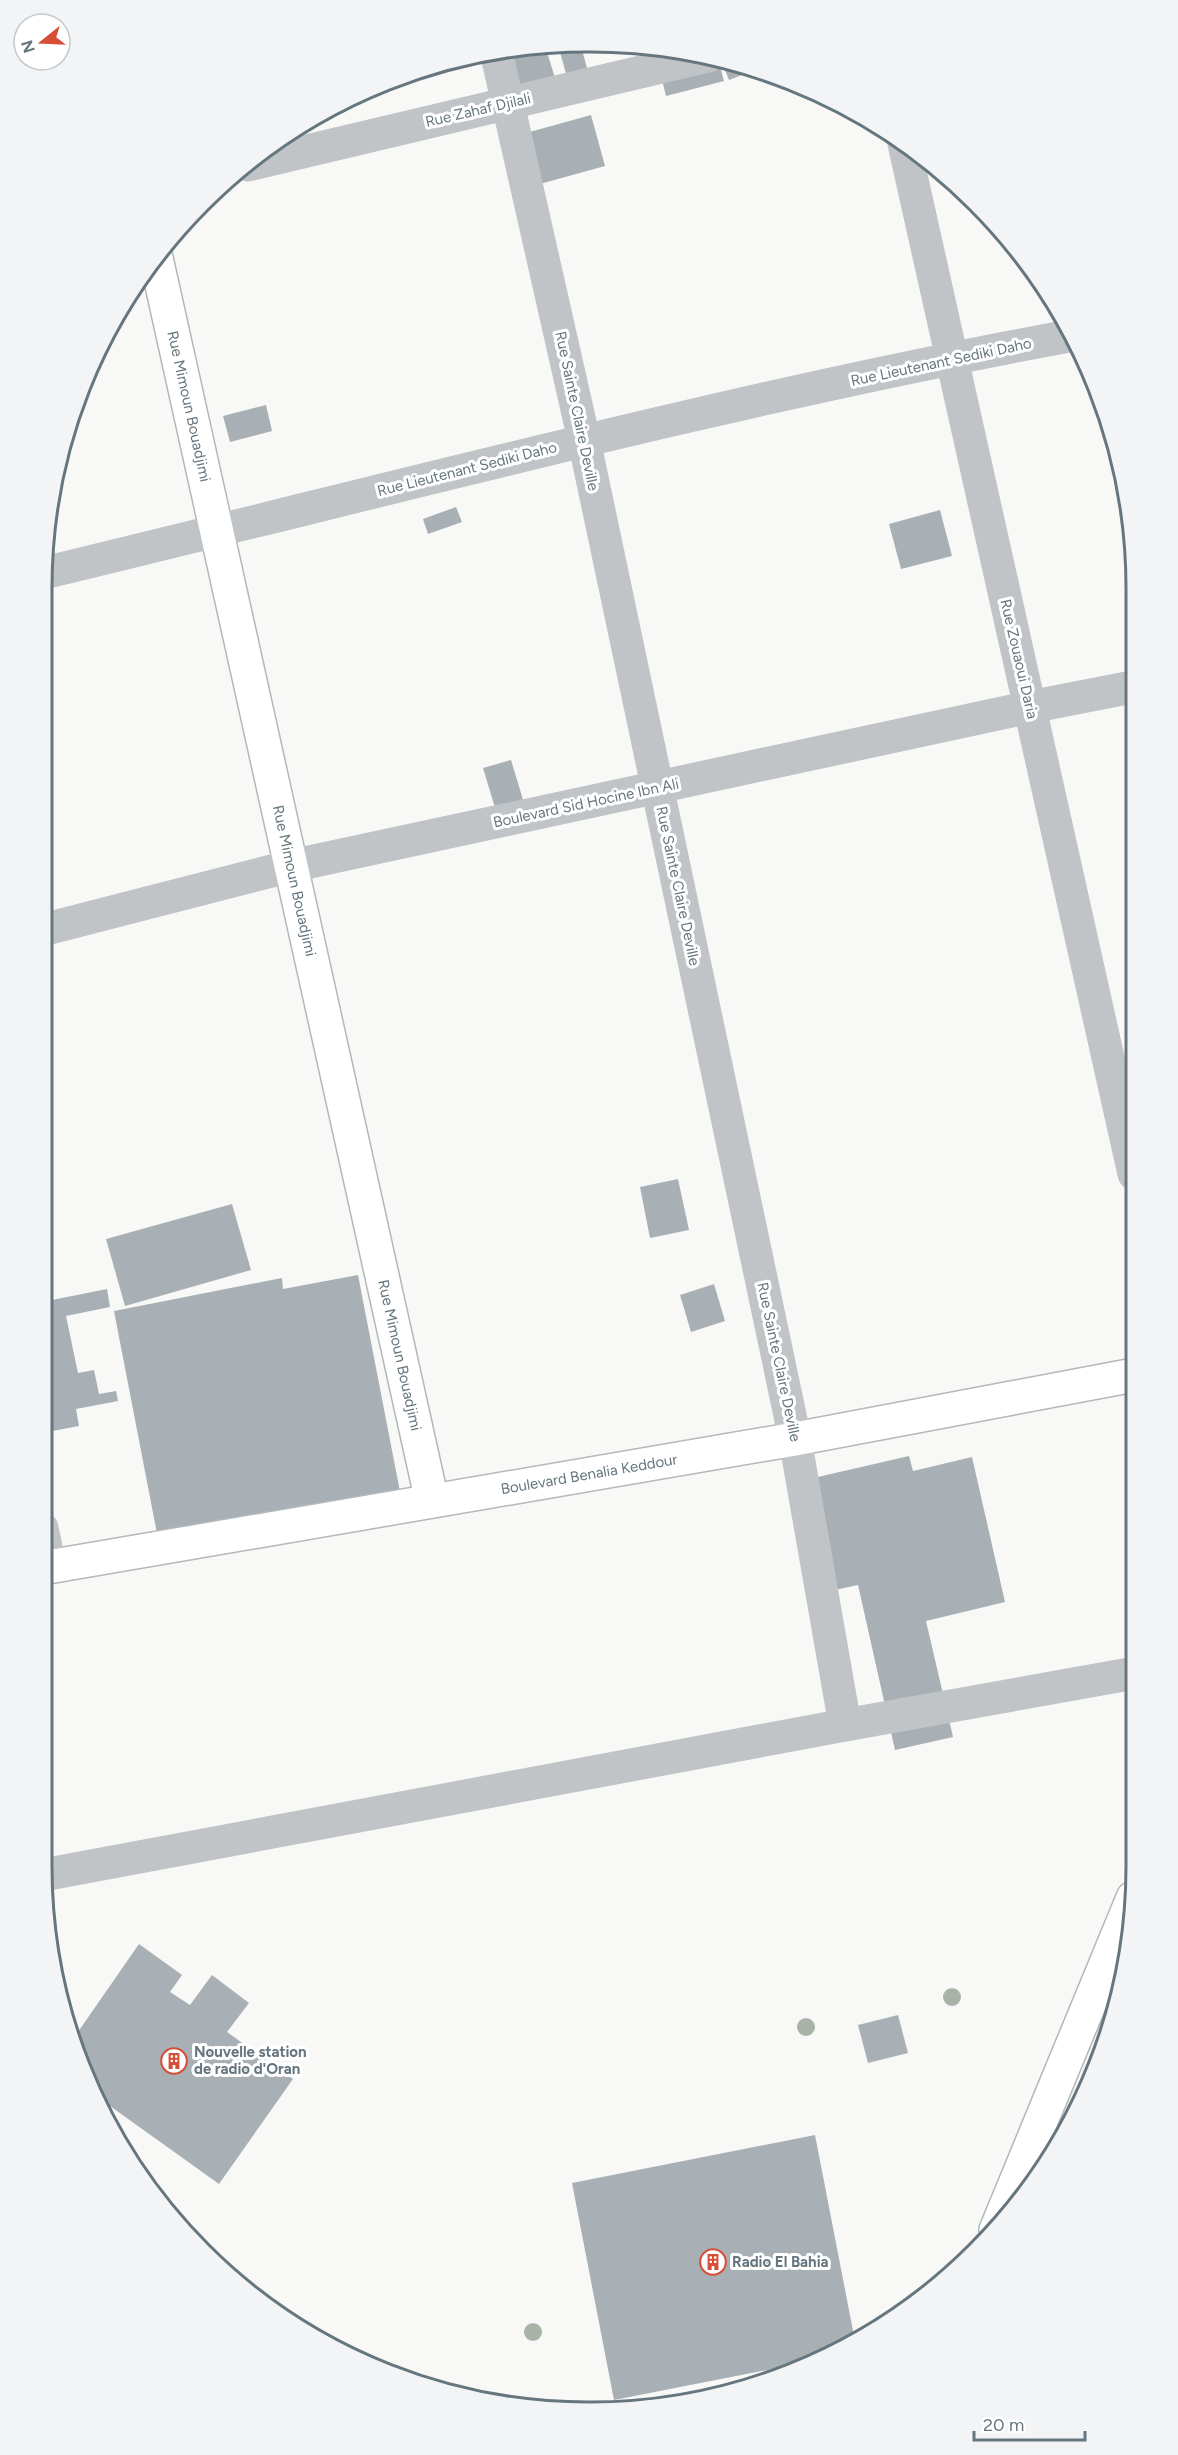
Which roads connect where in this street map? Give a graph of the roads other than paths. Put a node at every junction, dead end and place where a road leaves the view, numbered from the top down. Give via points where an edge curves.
1 (498, 61) edge
2 (685, 61) edge
3 (507, 103) junction
4 (907, 157) edge
5 (265, 161) edge
6 (158, 269) edge
7 (1062, 337) edge
8 (951, 358) junction
9 (584, 440) junction
10 (216, 531) junction
11 (53, 571) edge
12 (1126, 688) edge
13 (1029, 707) junction
14 (657, 787) junction
15 (291, 866) junction
16 (52, 927) edge
17 (1126, 1138) edge
18 (1126, 1377) edge
19 (795, 1439) junction
20 (432, 1502) junction
21 (52, 1566) edge
22 (1126, 1675) edge
23 (845, 1725) junction
24 (52, 1873) edge
25 (1122, 1925) edge
26 (1008, 2201) edge

1 - 3 street, Rue Sainte Claire Deville
2 - 3 street, Rue Zahaf Djilali
3 - 5 street, Rue Zahaf Djilali
3 - 9 street, Rue Sainte Claire Deville
4 - 8 street, Rue Zouaoui Daria
6 - 10 street, Rue Mimoun Bouadjimi
7 - 8 street, Rue Lieutenant Sediki Daho
8 - 9 street, Rue Lieutenant Sediki Daho
8 - 13 street, Rue Zouaoui Daria
9 - 10 street, Rue Lieutenant Sediki Daho
9 - 14 street, Rue Sainte Claire Deville
10 - 11 street, Rue Lieutenant Sediki Daho
10 - 15 street, Rue Mimoun Bouadjimi
12 - 13 street, Boulevard Sid Hocine Ibn Ali
13 - 14 street, Boulevard Sid Hocine Ibn Ali
13 - 17 street, Rue Zouaoui Daria
14 - 15 street, Boulevard Sid Hocine Ibn Ali
14 - 19 street, Rue Sainte Claire Deville
15 - 16 street, Boulevard Sid Hocine Ibn Ali
15 - 20 street, Rue Mimoun Bouadjimi
18 - 19 street, Boulevard Benalia Keddour
19 - 20 street, Boulevard Benalia Keddour
19 - 23 street, Rue Sainte Claire Deville
20 - 21 street, Boulevard Benalia Keddour
22 - 23 street
23 - 24 street
25 - 26 street

